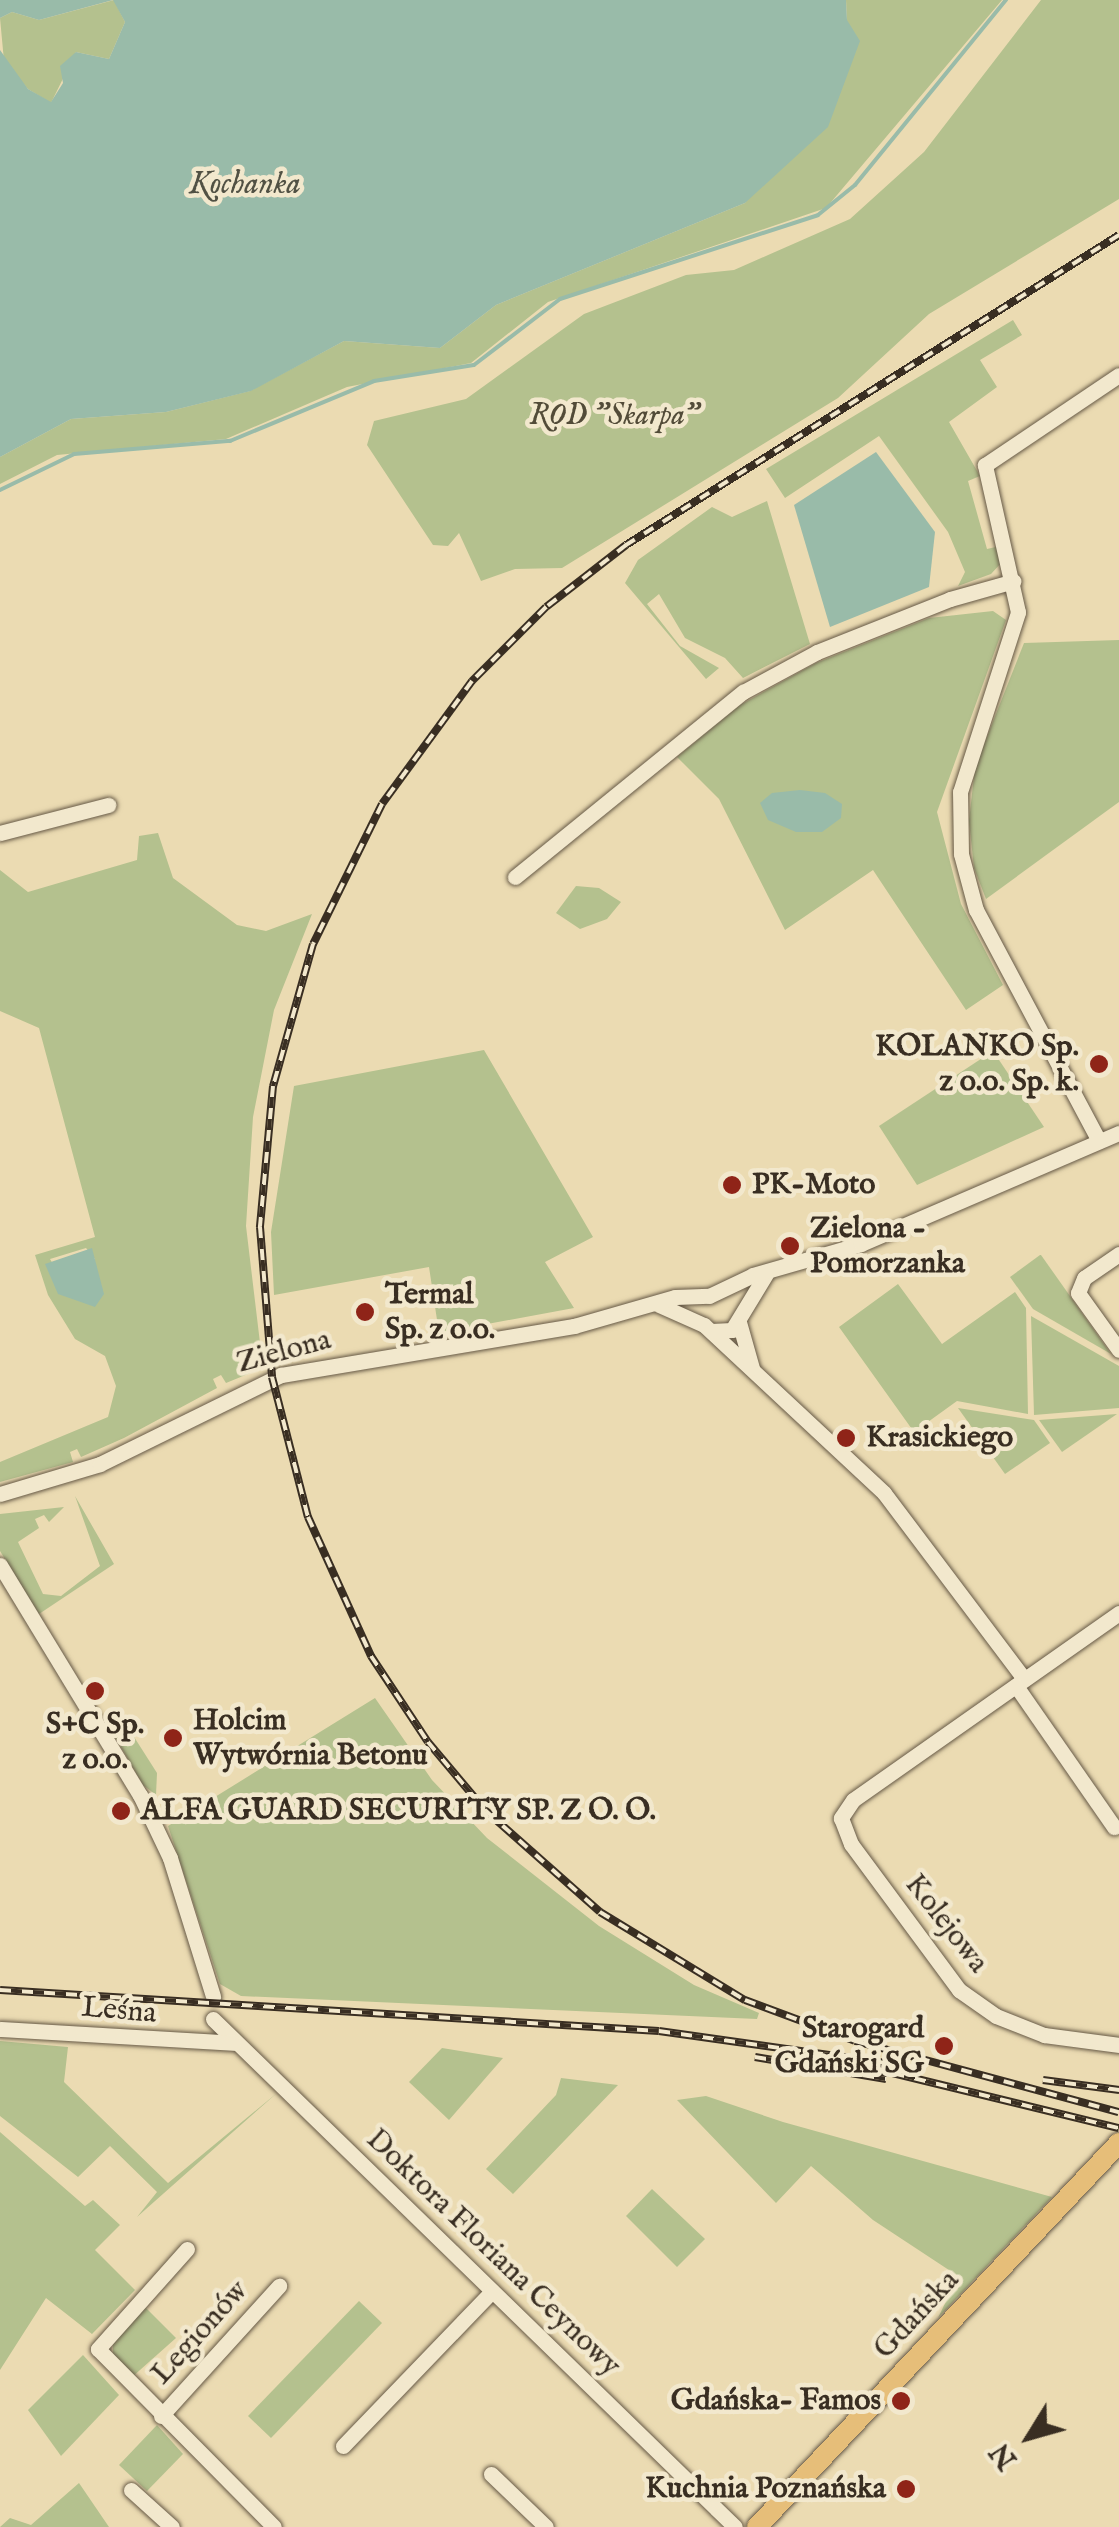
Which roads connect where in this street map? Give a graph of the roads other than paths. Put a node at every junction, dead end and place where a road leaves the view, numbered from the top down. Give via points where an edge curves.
1 (1119, 375) edge
2 (1014, 581) junction
3 (108, 805) dead end
4 (0, 833) edge
5 (515, 876) dead end
6 (1119, 1133) edge
7 (1098, 1141) junction
8 (1119, 1254) edge
9 (766, 1274) junction
10 (714, 1295) junction
11 (659, 1305) junction
12 (740, 1319) junction
13 (708, 1328) junction
14 (1119, 1350) edge
15 (752, 1368) junction
16 (0, 1494) edge
17 (0, 1566) edge
18 (1119, 1613) edge
19 (1020, 1682) junction
20 (1114, 1827) dead end
21 (213, 1996) dead end
22 (213, 2019) dead end
23 (0, 2029) edge
24 (234, 2043) junction
25 (1119, 2045) edge
26 (1119, 2143) edge
27 (187, 2248) dead end
28 (279, 2286) dead end
29 (492, 2291) junction
30 (161, 2416) junction
31 (344, 2446) dead end
32 (491, 2474) dead end
33 (131, 2490) dead end
34 (172, 2527) edge
35 (274, 2527) edge
36 (546, 2527) edge
37 (734, 2527) edge
38 (757, 2527) edge

1 - 2 street via 985,465
2 - 5 street via 816,652 743,692
2 - 7 street via 1014,633 966,760 961,854 986,936
3 - 4 street
6 - 7 street, Zielona
7 - 9 street, Zielona via 861,1244
8 - 14 street via 1084,1278 1078,1293
9 - 10 street, Zielona
9 - 12 street
10 - 11 street, Zielona
10 - 12 street via 738,1303
10 - 13 street via 702,1304
11 - 13 street
11 - 16 street, Zielona via 554,1330 272,1377 100,1464
12 - 13 street via 722,1334
12 - 15 street
13 - 15 street
15 - 19 street via 917,1531
17 - 21 street via 140,1795 170,1858
18 - 19 street
19 - 20 street
19 - 25 street, Kolejowa via 852,1800 842,1829 959,1990 1030,2030
22 - 24 street, Doktora Floriana Ceynowy
23 - 24 street, Leśna
24 - 29 street, Doktora Floriana Ceynowy
26 - 38 main road, Gdańska
27 - 30 street, Legionów via 98,2349
28 - 30 street, Legionów
29 - 31 street
29 - 37 street, Doktora Floriana Ceynowy
30 - 35 street, Legionów
32 - 36 street
33 - 34 street

